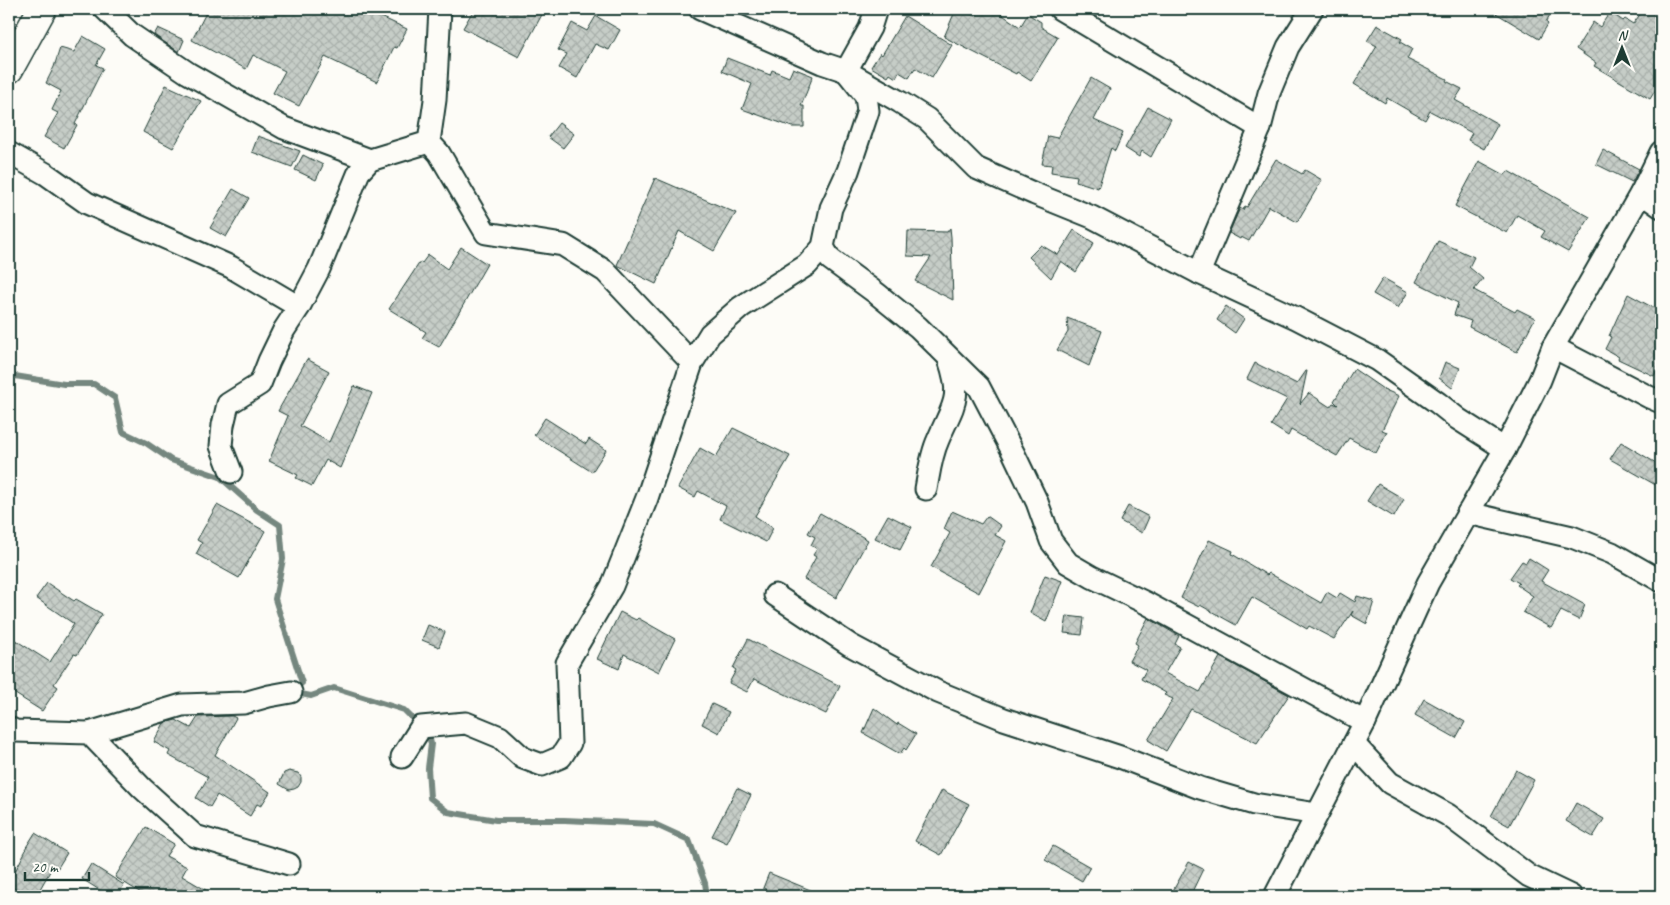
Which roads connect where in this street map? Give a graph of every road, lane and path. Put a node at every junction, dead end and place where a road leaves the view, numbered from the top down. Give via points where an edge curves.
1 (42, 9) edge
2 (105, 9) edge
3 (439, 9) edge
4 (700, 9) edge
5 (876, 9) edge
6 (1060, 9) edge
7 (1312, 9) edge
8 (9, 69) edge
9 (846, 71) junction
10 (1260, 128) junction
11 (429, 142) junction
12 (1661, 152) edge
13 (9, 153) edge
14 (370, 160) junction
15 (1641, 193) junction
16 (1661, 207) edge
17 (823, 246) junction
18 (1199, 273) junction
19 (299, 308) junction
20 (1552, 347) junction
21 (948, 356) junction
22 (692, 363) junction
23 (1661, 402) edge
24 (1506, 449) junction
25 (231, 472) dead end
26 (926, 489) dead end
27 (1468, 513) junction
28 (1661, 581) edge
29 (775, 594) dead end
30 (291, 692) dead end
31 (1365, 722) junction
32 (9, 728) edge
33 (89, 733) junction
34 (1354, 744) junction
35 (402, 757) dead end
36 (1317, 814) junction
37 (289, 864) dead end
38 (1275, 896) edge
39 (1571, 896) edge

1 - 8 street
2 - 14 street via 132,35 180,68 284,128
3 - 11 street via 435,100
4 - 9 street
5 - 9 street via 870,28
6 - 10 street
7 - 10 street via 1288,47 1269,93
9 - 17 street via 866,96 868,111 831,208
9 - 18 street via 927,120 976,168 1092,217
10 - 18 street
11 - 14 street
11 - 22 street via 439,153 486,233 563,245 605,271
12 - 15 street
13 - 19 street via 87,203 231,267
14 - 19 street via 359,172 319,269
15 - 16 street
15 - 20 street
17 - 21 street via 830,259 918,327
17 - 22 street via 807,265 741,307 710,334
18 - 24 street via 1377,360 1458,420
19 - 25 street via 268,361 260,384 228,404 221,446
20 - 23 street
20 - 24 street via 1540,380
21 - 26 street via 957,390 954,406 937,442
21 - 31 street via 979,387 1037,502 1051,541 1068,563
22 - 35 street via 648,498 612,586 567,663 570,743 562,757 542,765 523,758 500,737 466,723 421,727
24 - 27 street
27 - 28 street via 1572,538 1612,552
27 - 31 street via 1428,583
29 - 36 street via 850,645 938,692 1004,719 1120,757 1200,788 1254,804
30 - 33 street via 244,703 182,705
31 - 34 street
32 - 33 street via 15,731
33 - 37 street via 142,788 196,836
34 - 36 street
34 - 39 street via 1390,783 1448,815 1529,876
36 - 38 street

